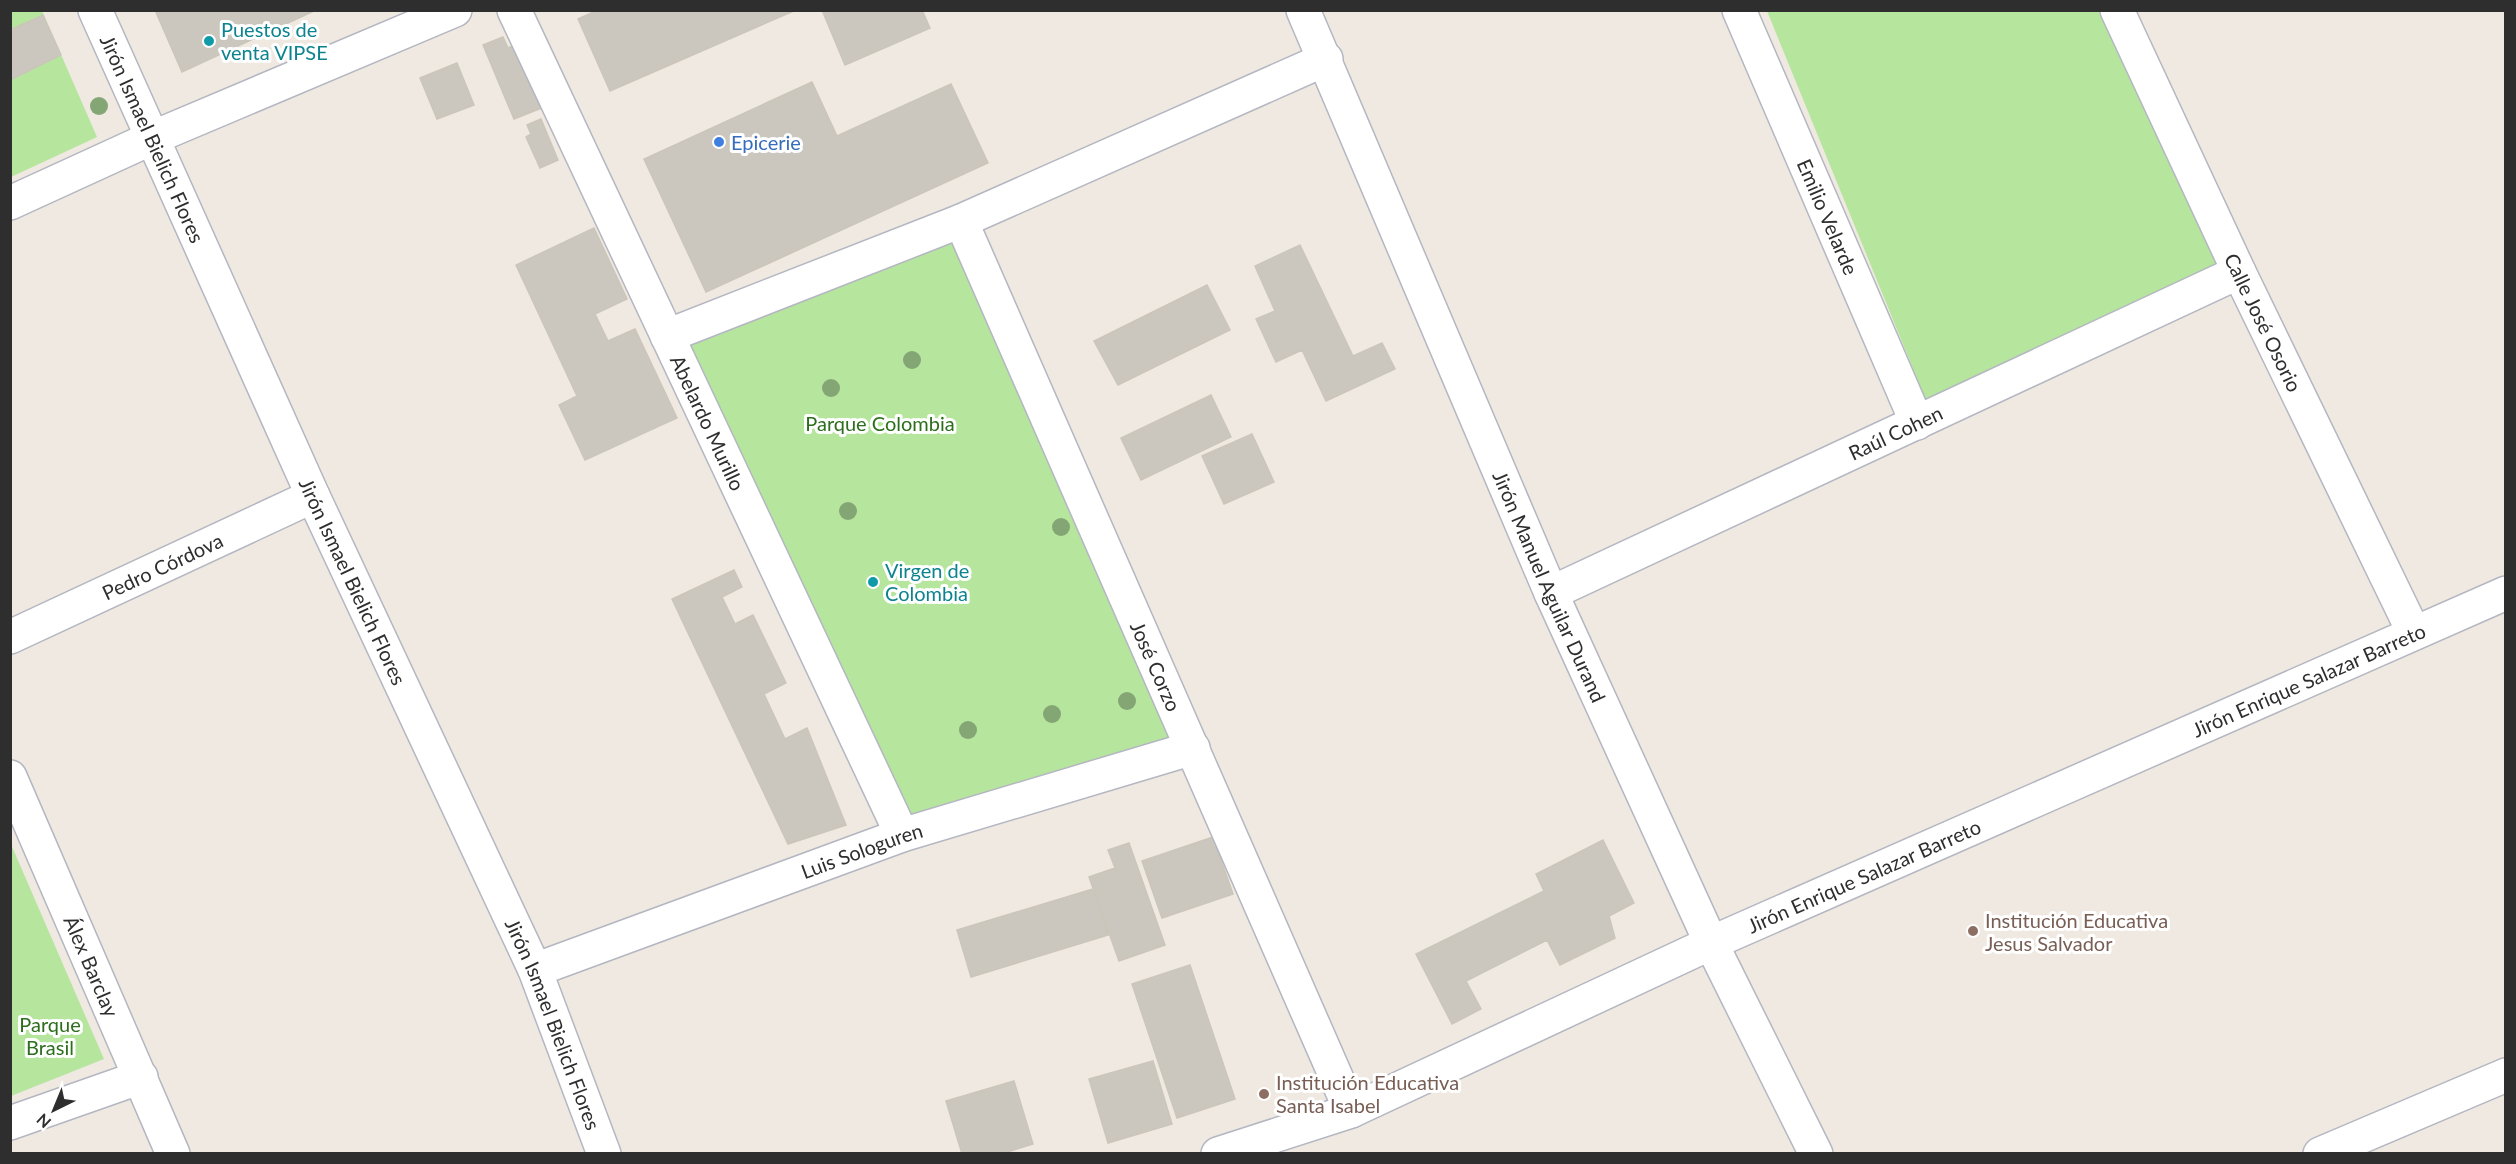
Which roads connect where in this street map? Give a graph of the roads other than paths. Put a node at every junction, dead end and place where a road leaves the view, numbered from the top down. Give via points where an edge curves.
1 (95, 10) edge
2 (514, 10) edge
3 (1304, 10) edge
4 (1739, 10) edge
5 (2117, 10) edge
6 (445, 12) edge
7 (1326, 59) junction
8 (152, 138) junction
9 (10, 203) edge
10 (961, 221) junction
11 (2240, 272) junction
12 (667, 336) junction
13 (1917, 423) junction
14 (314, 496) junction
15 (1551, 593) junction
16 (2505, 593) edge
17 (2414, 633) junction
18 (10, 637) edge
19 (1193, 748) junction
20 (10, 777) edge
21 (902, 835) junction
22 (1711, 943) junction
23 (535, 970) junction
24 (2505, 1075) edge
25 (141, 1077) junction
26 (1351, 1111) junction
27 (10, 1123) edge
28 (173, 1154) edge
29 (604, 1154) edge
30 (1218, 1154) edge
31 (1816, 1154) edge
32 (2320, 1154) edge

1 - 8 street, Jirón Ismael Bielich Flores
2 - 12 street, Abelardo Murillo
3 - 7 street, Jirón Manuel Aguilar Durand
4 - 13 street, Emilio Velarde
5 - 11 street, Calle José Osorio
6 - 8 street
7 - 10 street
7 - 15 street, Jirón Manuel Aguilar Durand
8 - 9 street
8 - 14 street, Jirón Ismael Bielich Flores
10 - 12 street
10 - 19 street, José Corzo
11 - 13 street, Raúl Cohen
11 - 17 street, Calle José Osorio
12 - 21 street, Abelardo Murillo
13 - 15 street, Raúl Cohen
14 - 18 street, Pedro Córdova
14 - 23 street, Jirón Ismael Bielich Flores
15 - 22 street, Jirón Manuel Aguilar Durand
16 - 17 street, Jirón Enrique Salazar Barreto
17 - 22 street, Jirón Enrique Salazar Barreto
19 - 21 street, Luis Sologuren
19 - 26 street, José Corzo
20 - 25 street, Álex Barclay
21 - 23 street, Luis Sologuren
22 - 26 street, Jirón Enrique Salazar Barreto
22 - 31 street, Jirón Manuel Aguilar Durand
23 - 29 street, Jirón Ismael Bielich Flores
24 - 32 street
25 - 27 street
25 - 28 street, Álex Barclay
26 - 30 street, Jirón Enrique Salazar Barreto

